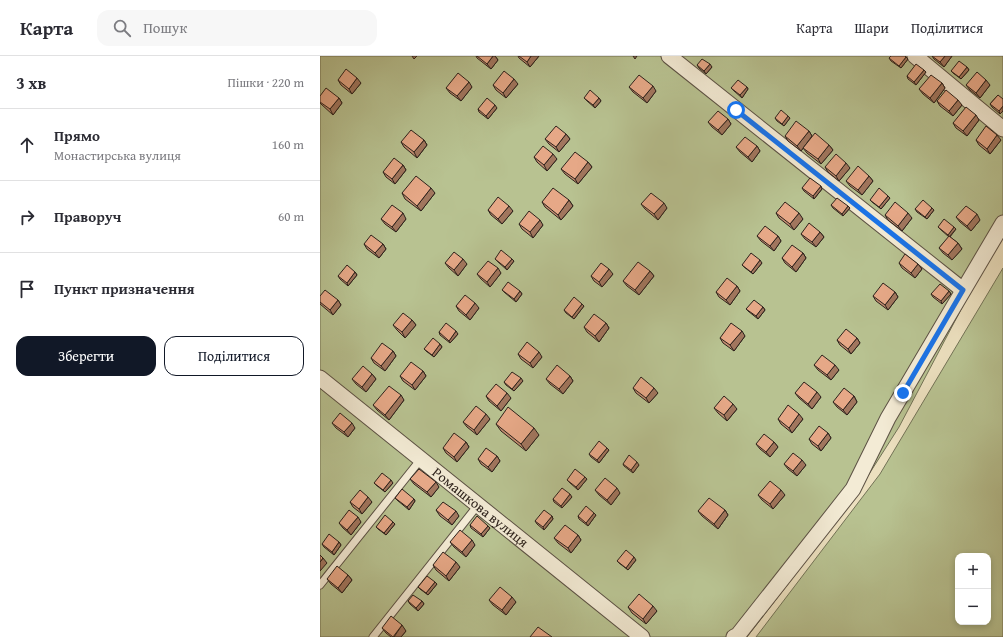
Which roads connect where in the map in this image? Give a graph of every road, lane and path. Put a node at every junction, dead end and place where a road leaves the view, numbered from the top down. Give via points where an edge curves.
1 (669, 56) edge
2 (915, 56) edge
3 (1003, 129) edge
4 (1003, 223) edge
5 (963, 290) junction
6 (320, 379) edge
7 (421, 459) junction
8 (478, 505) junction
9 (320, 585) edge
10 (373, 637) edge
11 (642, 637) edge
12 (734, 637) edge

1 - 5 street
2 - 3 street
4 - 5 street
5 - 12 street via 888,418 853,489
6 - 7 street, Ромашкова вулиця
7 - 8 street, Ромашкова вулиця
7 - 9 lane
8 - 10 lane
8 - 11 street, Ромашкова вулиця

